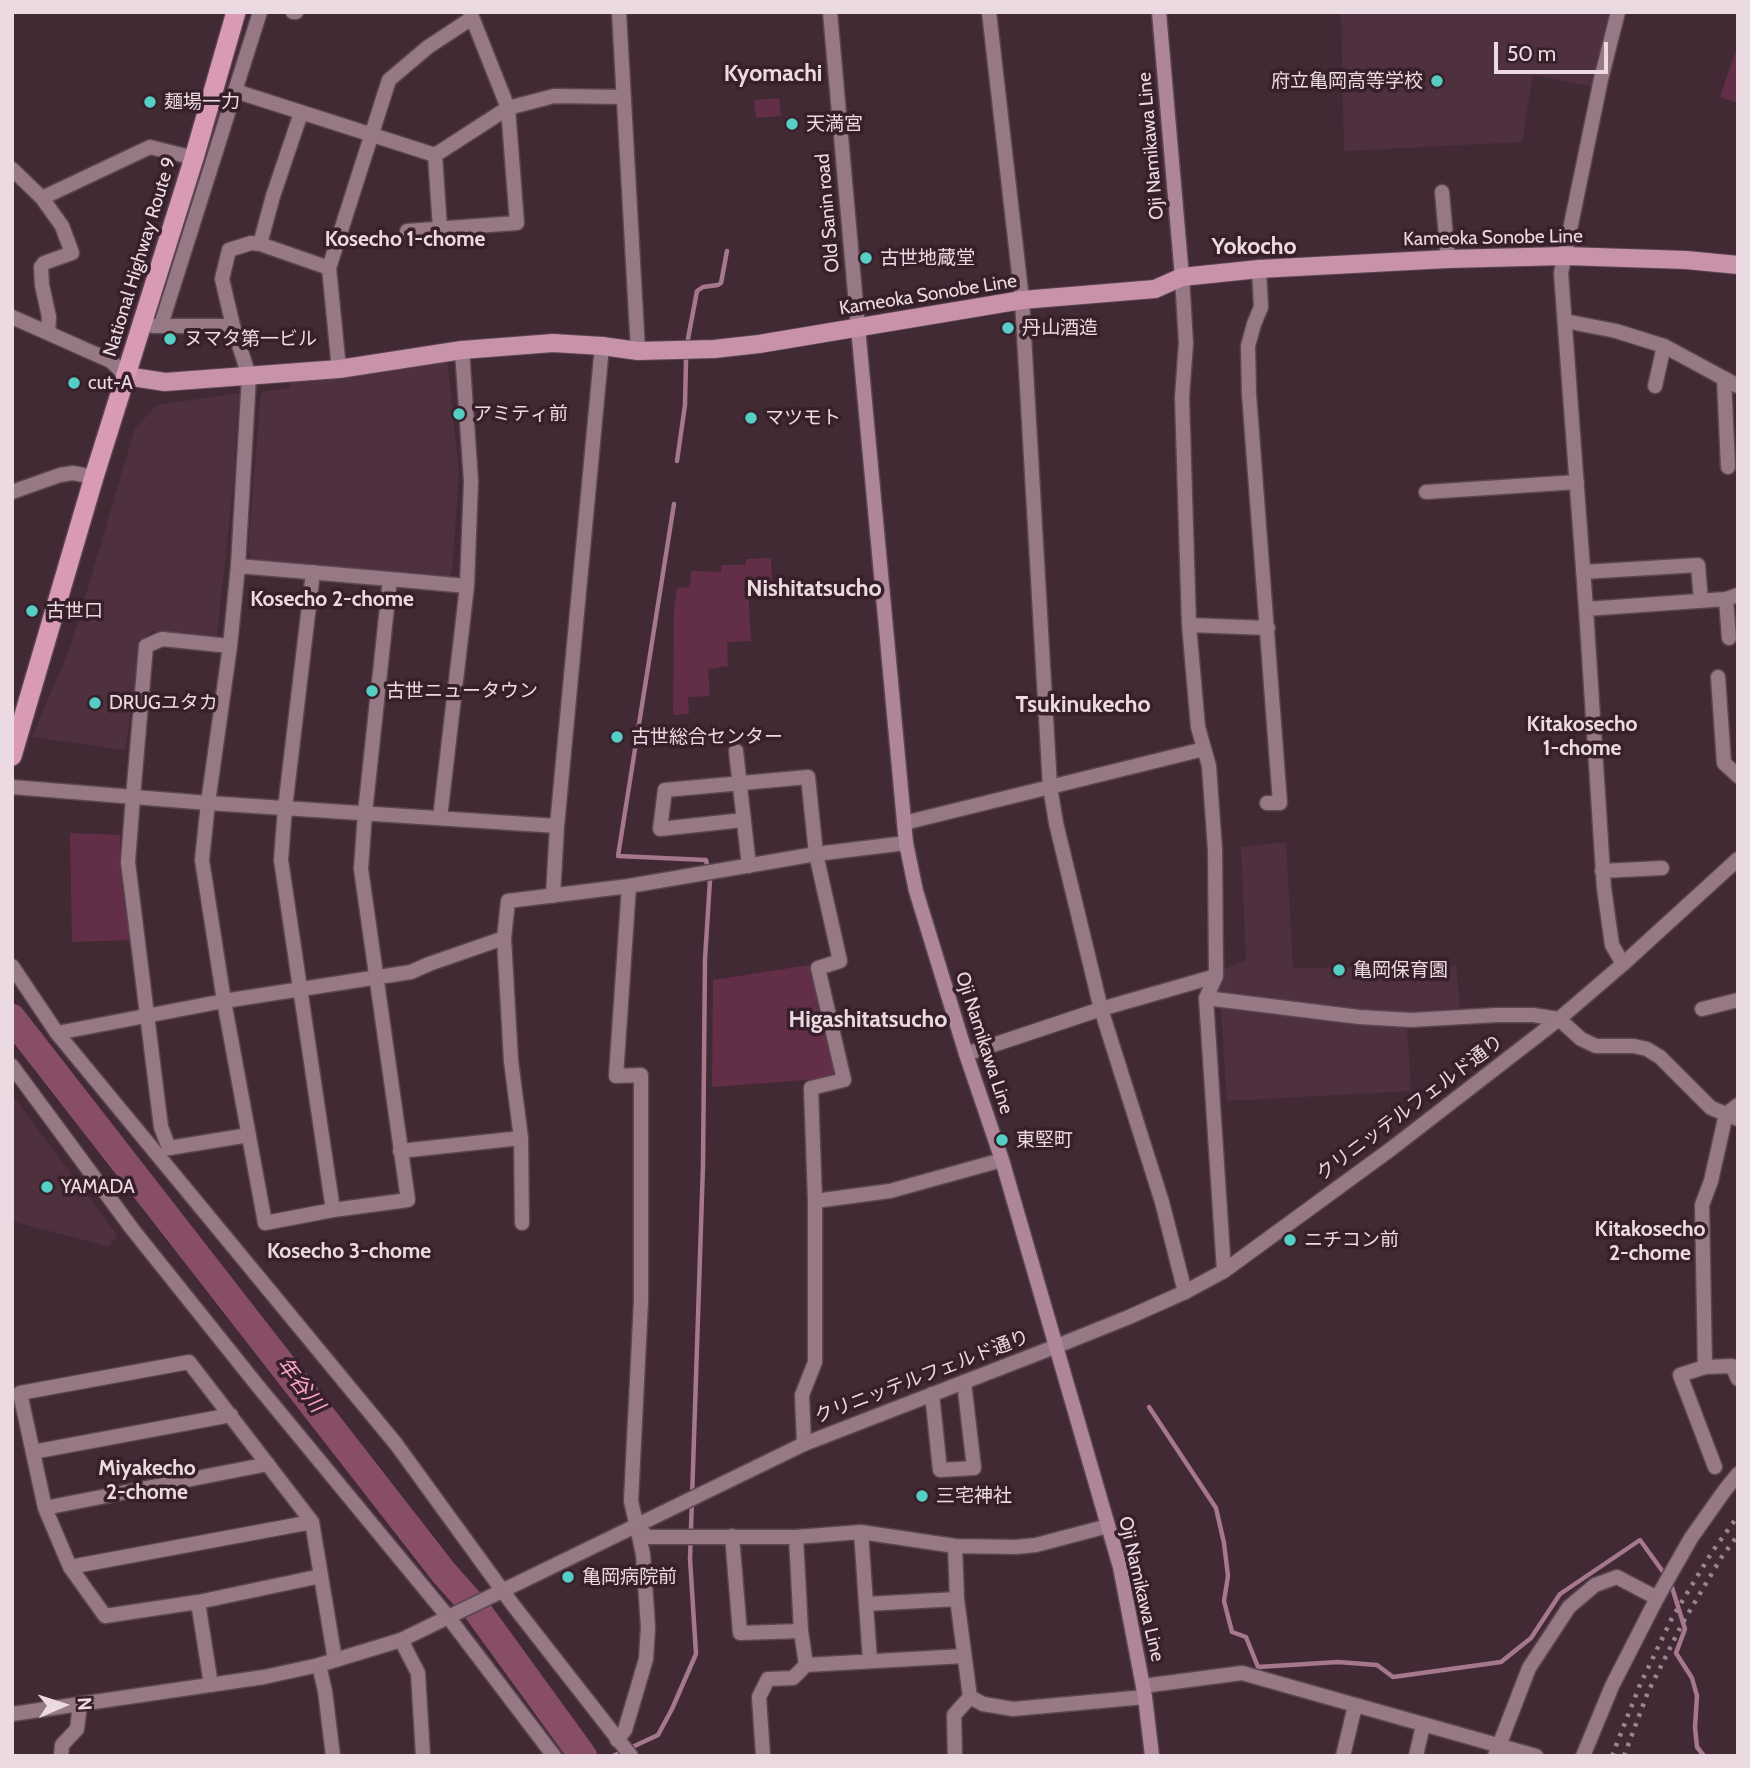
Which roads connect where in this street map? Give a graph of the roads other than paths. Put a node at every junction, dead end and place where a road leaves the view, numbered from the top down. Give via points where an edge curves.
1 (236, 12) edge
2 (260, 12) edge
3 (619, 12) edge
4 (830, 12) edge
5 (989, 12) edge
6 (1159, 12) edge
7 (1618, 12) edge
8 (471, 15) edge
9 (235, 91) junction
10 (624, 97) junction
11 (508, 108) junction
12 (301, 113) junction
13 (372, 135) junction
14 (435, 155) junction
15 (194, 158) junction
16 (12, 169) edge
17 (1442, 192) dead end
18 (42, 198) junction
19 (440, 229) junction
20 (407, 231) dead end
21 (260, 244) junction
22 (1565, 256) junction
23 (1448, 259) junction
24 (1738, 265) edge
25 (329, 268) junction
26 (1259, 269) junction
27 (1182, 277) junction
28 (1022, 300) junction
29 (12, 317) edge
30 (1565, 321) junction
31 (161, 325) junction
32 (141, 326) junction
33 (233, 326) junction
34 (858, 327) junction
35 (48, 333) junction
36 (602, 346) junction
37 (1664, 346) junction
38 (462, 350) junction
39 (638, 351) junction
40 (339, 369) junction
41 (126, 376) junction
42 (249, 376) junction
43 (1724, 378) junction
44 (1655, 386) dead end
45 (1738, 386) edge
46 (1728, 467) dead end
47 (94, 477) junction
48 (1577, 482) junction
49 (12, 492) edge
50 (1426, 492) dead end
51 (238, 566) junction
52 (313, 572) junction
53 (1583, 572) junction
54 (390, 579) junction
55 (467, 586) junction
56 (1732, 597) edge
57 (1701, 601) junction
58 (1586, 609) junction
59 (1189, 625) junction
60 (1268, 628) junction
61 (1729, 638) dead end
62 (230, 646) junction
63 (1718, 677) dead end
64 (1204, 749) junction
65 (736, 751) dead end
66 (12, 756) edge
67 (1738, 776) edge
68 (740, 784) junction
69 (12, 787) edge
70 (1050, 787) junction
71 (132, 797) junction
72 (208, 803) junction
73 (1266, 803) dead end
74 (285, 808) junction
75 (365, 813) junction
76 (440, 818) junction
77 (743, 820) junction
78 (904, 823) junction
79 (557, 826) junction
80 (906, 843) junction
81 (816, 854) junction
82 (1738, 859) edge
83 (749, 866) junction
84 (1662, 868) dead end
85 (1602, 871) junction
86 (629, 886) junction
87 (553, 896) junction
88 (503, 938) junction
89 (1623, 964) junction
90 (12, 966) edge
91 (1216, 976) junction
92 (377, 978) junction
93 (300, 989) junction
94 (1206, 998) junction
95 (1738, 1000) edge
96 (224, 1001) junction
97 (1101, 1009) junction
98 (1702, 1009) dead end
99 (147, 1016) junction
100 (1559, 1019) junction
101 (57, 1034) junction
102 (966, 1054) junction
103 (12, 1066) edge
104 (1734, 1113) edge
105 (248, 1135) junction
106 (521, 1138) junction
107 (400, 1151) junction
108 (1002, 1160) junction
109 (815, 1201) junction
110 (334, 1210) junction
111 (522, 1223) dead end
112 (1224, 1272) junction
113 (1185, 1292) junction
114 (1057, 1346) junction
115 (1704, 1367) junction
116 (1738, 1379) edge
117 (964, 1382) junction
118 (932, 1394) junction
119 (230, 1415) junction
120 (804, 1444) junction
121 (33, 1452) junction
122 (268, 1464) junction
123 (1715, 1467) dead end
124 (1738, 1474) edge
125 (46, 1507) junction
126 (312, 1522) junction
127 (1108, 1526) junction
128 (636, 1527) junction
129 (861, 1532) junction
130 (732, 1536) junction
131 (796, 1537) junction
132 (955, 1546) junction
133 (70, 1567) junction
134 (321, 1576) junction
135 (496, 1593) junction
136 (1657, 1598) junction
137 (957, 1599) junction
138 (198, 1602) junction
139 (866, 1604) junction
140 (452, 1615) junction
141 (801, 1631) junction
142 (401, 1640) junction
143 (964, 1656) junction
144 (335, 1660) junction
145 (870, 1661) junction
146 (319, 1665) junction
147 (806, 1665) junction
148 (211, 1685) junction
149 (1144, 1692) junction
150 (971, 1698) junction
151 (80, 1704) junction
152 (1355, 1706) junction
153 (12, 1714) edge
154 (1423, 1725) junction
155 (617, 1740) junction
156 (1496, 1750) edge
157 (763, 1755) edge
158 (61, 1756) edge
159 (333, 1756) edge
160 (422, 1756) edge
161 (554, 1756) edge
162 (631, 1756) edge
163 (955, 1756) edge
164 (1152, 1756) edge
165 (1343, 1756) edge
166 (1416, 1756) edge
167 (1536, 1756) edge
168 (1583, 1756) edge

1 - 15 highway, National Highway Route 9
2 - 9 street
3 - 10 street
4 - 34 street, Old Sanin road
5 - 28 street
6 - 27 main road, Oji Namikawa Line
7 - 22 street
8 - 11 street
8 - 13 street via 389,80
9 - 12 street
9 - 31 street
10 - 11 street via 554,96
10 - 39 street
11 - 14 street
11 - 19 street via 517,223
12 - 13 street
12 - 21 street
13 - 14 street
13 - 25 street
14 - 19 street
15 - 18 street via 150,147
15 - 32 highway, National Highway Route 9
16 - 18 street
17 - 23 street
18 - 35 street via 62,226 72,253 41,267
19 - 20 street
21 - 25 street
21 - 33 street via 229,250 222,279
22 - 23 main road, Kameoka Sonobe Line
22 - 24 main road, Kameoka Sonobe Line
22 - 30 street via 1561,273
23 - 26 main road, Kameoka Sonobe Line
25 - 40 street
26 - 27 main road, Kameoka Sonobe Line
26 - 60 street via 1261,307 1248,346
27 - 28 main road, Kameoka Sonobe Line via 1155,289
27 - 59 street
28 - 34 main road, Kameoka Sonobe Line
28 - 70 street
29 - 35 street
30 - 37 street
30 - 48 street
31 - 32 street
31 - 33 street
32 - 41 highway, National Highway Route 9
33 - 42 street
34 - 39 main road, Kameoka Sonobe Line via 714,349
34 - 78 main road, Oji Namikawa Line
35 - 41 street via 111,361
36 - 38 main road, Kameoka Sonobe Line via 553,343
36 - 39 main road, Kameoka Sonobe Line
36 - 79 street
37 - 43 street
37 - 44 street
38 - 40 main road, Kameoka Sonobe Line
38 - 55 street via 471,481
40 - 42 main road, Kameoka Sonobe Line
41 - 42 main road, Kameoka Sonobe Line via 164,382
41 - 47 highway, National Highway Route 9
42 - 51 street
43 - 45 street
43 - 46 street
47 - 49 street via 60,475
47 - 66 highway, National Highway Route 9
48 - 50 street
48 - 53 street
51 - 52 street
51 - 62 street
52 - 54 street
52 - 74 street
53 - 57 street via 1698,565
53 - 58 street
54 - 55 street
54 - 75 street
55 - 76 street
56 - 57 street
56 - 61 street
57 - 58 street
58 - 85 street
59 - 60 street
59 - 64 street
60 - 73 street via 1280,803
62 - 71 street via 162,639 146,646
62 - 72 street
63 - 67 street via 1724,763
64 - 70 street
64 - 91 street via 1215,850
65 - 68 street
68 - 77 street
68 - 77 street via 666,790 660,829
68 - 81 street via 808,776
69 - 71 street
70 - 78 street
70 - 97 street
71 - 72 street
71 - 99 street via 128,862
72 - 74 street
72 - 96 street via 202,859
74 - 75 street
74 - 93 street via 281,860
75 - 76 street
75 - 92 street via 361,869
76 - 79 street
77 - 83 street
78 - 80 main road, Oji Namikawa Line
79 - 87 street
80 - 81 street
80 - 102 main road, Oji Namikawa Line via 916,891
81 - 83 street
81 - 109 street via 840,961 818,968 844,1080 811,1088
82 - 89 street, クリニッテルフェルド通り
83 - 86 street
84 - 85 street
85 - 89 street via 1612,945
86 - 87 street
86 - 128 street via 616,1076 641,1076 641,1301 631,1501
87 - 88 street via 508,901
88 - 92 street via 411,972
88 - 106 street
89 - 100 street, クリニッテルフェルド通り
90 - 101 street
91 - 94 street
91 - 97 street
92 - 93 street
92 - 107 street
93 - 96 street
93 - 110 street
94 - 100 street via 1359,1017 1412,1020 1533,1015
94 - 112 street
95 - 98 street
96 - 99 street
96 - 105 street
97 - 102 street
97 - 113 street via 1162,1202
99 - 101 street
99 - 105 street via 161,1127 169,1148
100 - 104 street via 1581,1039 1597,1046 1647,1049 1711,1108
100 - 112 street, クリニッテルフェルド通り
101 - 135 street via 396,1444
102 - 108 main road, Oji Namikawa Line
103 - 140 street via 133,1230 265,1395
104 - 115 street via 1702,1205
105 - 110 street via 265,1223
106 - 107 street
106 - 111 street
107 - 110 street via 408,1200
108 - 109 street via 890,1191
108 - 114 main road, Oji Namikawa Line
109 - 120 street via 815,1362 802,1395
112 - 113 street, クリニッテルフェルド通り
113 - 114 street, クリニッテルフェルド通り
114 - 117 street, クリニッテルフェルド通り
114 - 127 main road, Oji Namikawa Line
115 - 116 street via 1732,1366
115 - 123 street via 1680,1375
117 - 118 street, クリニッテルフェルド通り
117 - 118 street via 974,1468 940,1470
118 - 120 street, クリニッテルフェルド通り
119 - 121 street
119 - 121 street via 189,1362 163,1366 20,1393
119 - 122 street
120 - 128 street, クリニッテルフェルド通り
121 - 125 street
122 - 125 street
122 - 126 street
124 - 136 street via 1691,1538
125 - 133 street
126 - 133 street
126 - 134 street
127 - 132 street via 1036,1545
127 - 149 main road, Oji Namikawa Line
128 - 130 street via 648,1537
128 - 135 street, クリニッテルフェルド通り
128 - 155 street via 643,1554 646,1659 625,1730
129 - 131 street
129 - 132 street
129 - 139 street
130 - 131 street
130 - 141 street via 740,1633
131 - 141 street
132 - 137 street
133 - 138 street via 105,1616
134 - 138 street
134 - 144 street
135 - 140 street, クリニッテルフェルド通り
135 - 155 street
136 - 156 street via 1617,1577 1595,1585 1569,1607 1529,1668
136 - 168 street
137 - 139 street
137 - 143 street
138 - 148 street
139 - 145 street
140 - 142 street, クリニッテルフェルド通り
140 - 161 street
141 - 147 street
142 - 144 street, クリニッテルフェルド通り
142 - 160 street via 418,1673
143 - 145 street
143 - 150 street
144 - 146 street, クリニッテルフェルド通り
145 - 147 street
146 - 148 street, クリニッテルフェルド通り
146 - 159 street
147 - 157 street via 793,1678 768,1679 763,1688 759,1697
148 - 151 street, クリニッテルフェルド通り
149 - 150 street via 1013,1709
149 - 152 street via 1242,1673
149 - 164 main road, Oji Namikawa Line
150 - 163 street via 954,1715
151 - 153 street, クリニッテルフェルド通り
151 - 158 street via 77,1729 62,1745
152 - 154 street
152 - 165 street
154 - 156 street
154 - 166 street
155 - 162 street
156 - 167 street

